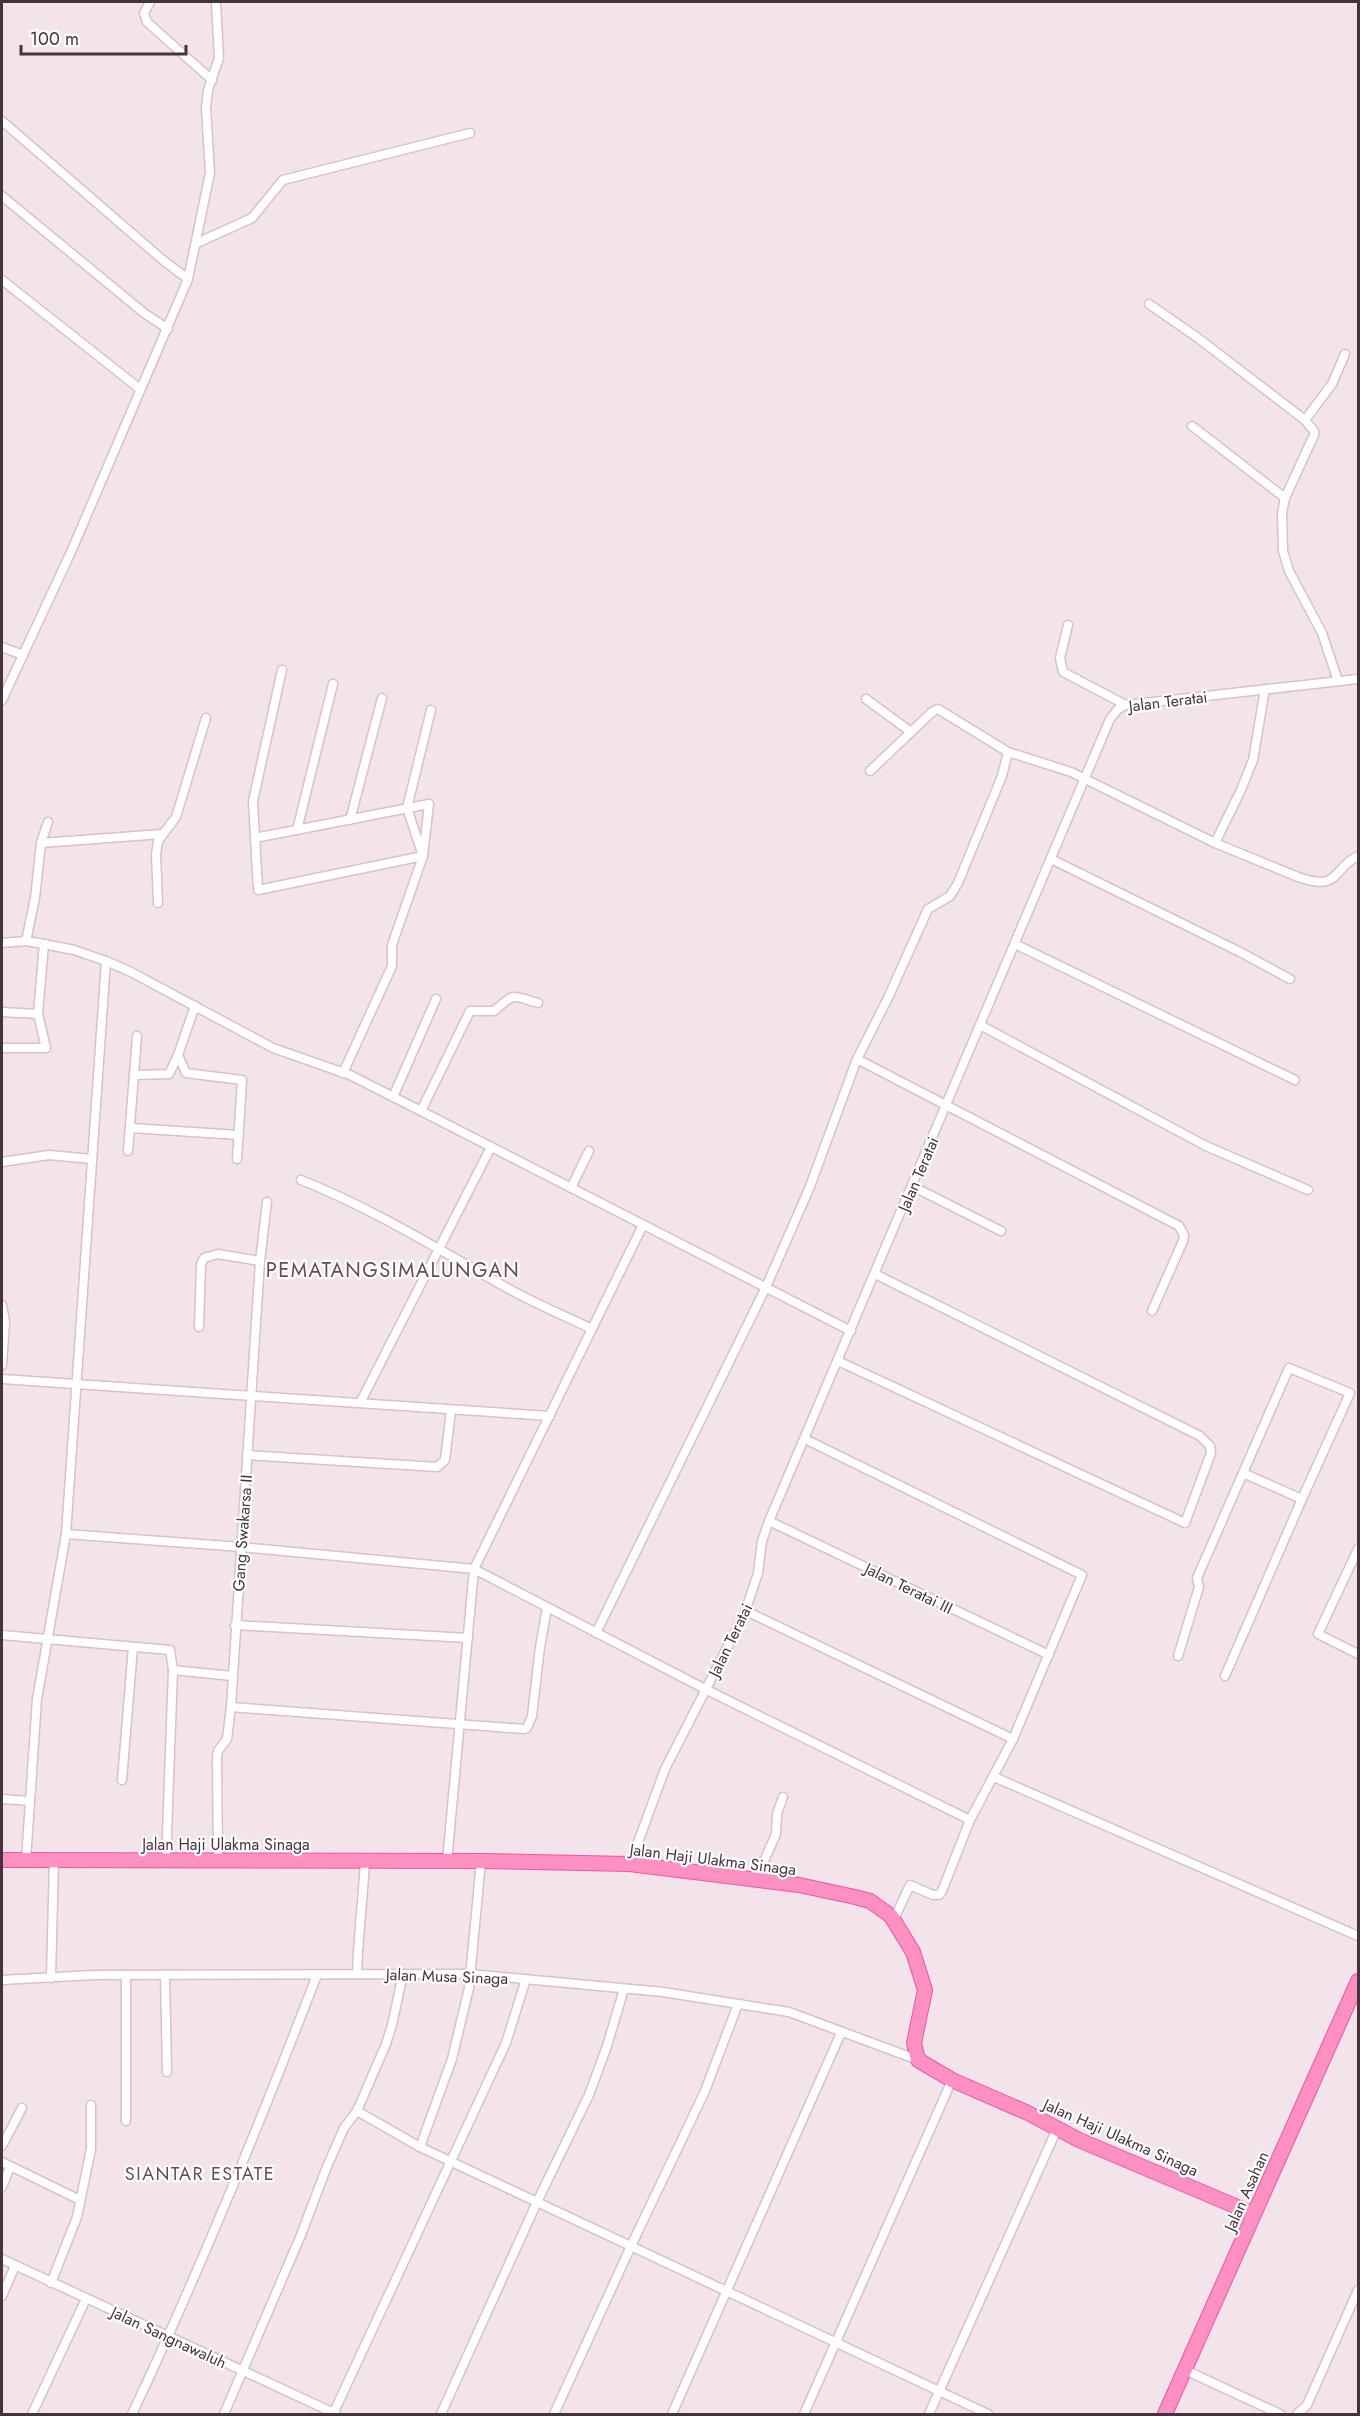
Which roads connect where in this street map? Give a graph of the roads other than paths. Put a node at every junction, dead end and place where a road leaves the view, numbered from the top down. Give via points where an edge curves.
1 (150, 2) edge
2 (216, 2) edge
3 (212, 80) junction
4 (2, 121) edge
5 (470, 133) dead end
6 (2, 196) edge
7 (197, 243) junction
8 (188, 279) junction
9 (2, 280) edge
10 (1149, 304) dead end
11 (168, 329) junction
12 (1345, 354) dead end
13 (140, 389) junction
14 (1305, 420) junction
15 (1192, 426) dead end
16 (1285, 498) junction
17 (1068, 625) dead end
18 (2, 647) edge
19 (23, 655) junction
20 (282, 670) dead end
21 (1359, 679) edge
22 (1338, 681) junction
23 (333, 684) dead end
24 (1265, 689) junction
25 (382, 698) dead end
26 (866, 699) dead end
27 (2, 700) edge
28 (1126, 705) junction
29 (431, 710) dead end
30 (206, 718) dead end
31 (911, 732) junction
32 (1008, 752) junction
33 (870, 771) dead end
34 (1085, 778) junction
35 (407, 808) junction
36 (350, 820) junction
37 (48, 822) dead end
38 (297, 830) junction
39 (162, 834) junction
40 (255, 838) junction
41 (41, 843) junction
42 (1215, 843) junction
43 (423, 856) junction
44 (1359, 856) edge
45 (1051, 859) junction
46 (158, 903) dead end
47 (26, 941) junction
48 (2, 943) edge
49 (44, 944) junction
50 (1015, 944) junction
51 (106, 962) junction
52 (1290, 979) dead end
53 (436, 999) dead end
54 (538, 1003) dead end
55 (195, 1006) junction
56 (2, 1012) edge
57 (38, 1014) junction
58 (980, 1025) junction
59 (137, 1036) dead end
60 (2, 1048) edge
61 (178, 1055) junction
62 (856, 1059) junction
63 (343, 1073) junction
64 (135, 1075) junction
65 (1295, 1080) dead end
66 (393, 1097) junction
67 (946, 1105) junction
68 (421, 1111) junction
69 (131, 1128) junction
70 (239, 1135) junction
71 (491, 1147) junction
72 (128, 1151) dead end
73 (589, 1151) dead end
74 (92, 1159) junction
75 (237, 1159) dead end
76 (2, 1162) edge
77 (301, 1180) dead end
78 (912, 1186) junction
79 (571, 1188) junction
80 (1308, 1190) dead end
81 (267, 1202) dead end
82 (643, 1225) junction
83 (1000, 1231) dead end
84 (439, 1249) junction
85 (260, 1261) junction
86 (875, 1274) junction
87 (765, 1287) junction
88 (2, 1305) edge
89 (1152, 1311) dead end
90 (199, 1327) dead end
91 (592, 1329) junction
92 (851, 1331) junction
93 (838, 1361) junction
94 (2, 1365) edge
95 (2, 1378) edge
96 (77, 1384) junction
97 (251, 1396) junction
98 (360, 1403) junction
99 (451, 1410) junction
100 (550, 1416) junction
101 (805, 1439) junction
102 (247, 1455) junction
103 (1243, 1473) junction
104 (1302, 1500) junction
105 (769, 1521) junction
106 (66, 1534) junction
107 (241, 1547) junction
108 (1359, 1548) edge
109 (474, 1569) junction
110 (547, 1608) junction
111 (746, 1611) junction
112 (235, 1625) junction
113 (596, 1633) junction
114 (2, 1635) edge
115 (47, 1638) junction
116 (468, 1638) junction
117 (133, 1647) junction
118 (1359, 1654) edge
119 (1049, 1655) junction
120 (1178, 1656) dead end
121 (172, 1670) junction
122 (232, 1676) junction
123 (1226, 1676) dead end
124 (705, 1689) junction
125 (231, 1707) junction
126 (460, 1725) junction
127 (1013, 1739) junction
128 (994, 1777) junction
129 (122, 1780) dead end
130 (783, 1797) dead end
131 (2, 1799) edge
132 (30, 1801) junction
133 (970, 1820) junction
134 (2, 1860) edge
135 (26, 1860) junction
136 (54, 1860) junction
137 (166, 1861) junction
138 (218, 1861) junction
139 (365, 1861) junction
140 (447, 1861) junction
141 (481, 1861) junction
142 (630, 1864) junction
143 (756, 1880) junction
144 (894, 1919) junction
145 (1359, 1935) edge
146 (357, 1974) junction
147 (403, 1974) junction
148 (471, 1974) junction
149 (165, 1975) junction
150 (317, 1975) junction
151 (126, 1976) junction
152 (51, 1978) junction
153 (526, 1979) junction
154 (2, 1980) edge
155 (1359, 1981) edge
156 (624, 1989) junction
157 (738, 2004) junction
158 (841, 2033) junction
159 (918, 2060) junction
160 (167, 2072) dead end
161 (952, 2080) junction
162 (90, 2105) dead end
163 (22, 2108) dead end
164 (357, 2111) junction
165 (126, 2121) dead end
166 (1057, 2129) junction
167 (2, 2146) edge
168 (420, 2147) junction
169 (450, 2161) junction
170 (2, 2162) edge
171 (10, 2167) junction
172 (2, 2187) edge
173 (80, 2200) junction
174 (537, 2202) junction
175 (1254, 2214) junction
176 (631, 2246) junction
177 (2, 2259) edge
178 (15, 2266) junction
179 (51, 2283) junction
180 (1359, 2290) edge
181 (726, 2291) junction
182 (2, 2296) edge
183 (86, 2299) junction
184 (168, 2337) junction
185 (836, 2343) junction
186 (1185, 2370) junction
187 (244, 2372) junction
188 (939, 2392) junction
189 (334, 2414) edge
190 (32, 2415) edge
191 (132, 2415) edge
192 (224, 2415) edge
193 (441, 2415) edge
194 (554, 2415) edge
195 (672, 2415) edge
196 (804, 2415) edge
197 (929, 2415) edge
198 (988, 2415) edge
199 (1165, 2415) edge
200 (1280, 2415) edge
201 (1298, 2415) edge

1 - 3 street via 144,13 147,22
2 - 3 street via 219,58
3 - 7 street via 206,108 210,173
4 - 8 street
5 - 7 street via 283,180 252,218
6 - 11 street
7 - 8 street
8 - 11 street
9 - 13 street
10 - 14 street
11 - 13 street
12 - 14 street via 1332,384
13 - 19 street
14 - 16 street via 1314,435
15 - 16 street
16 - 22 street via 1283,551 1289,571 1322,633
17 - 28 street via 1060,658 1063,672
18 - 19 street
19 - 27 street
20 - 40 street via 253,801
21 - 22 street, Jalan Teratai
22 - 24 street, Jalan Teratai
23 - 38 street
24 - 28 street, Jalan Teratai
24 - 42 street via 1253,760
25 - 36 street
26 - 31 street
28 - 34 street, Jalan Teratai via 1110,718
29 - 35 street
30 - 39 street via 176,817
31 - 32 street via 938,709
31 - 33 street
32 - 34 street
32 - 62 street via 958,883 950,896 928,909
34 - 42 street
34 - 45 street, Jalan Teratai
35 - 36 street
35 - 43 street
35 - 43 street via 429,804
36 - 38 street
37 - 41 street
38 - 40 street
39 - 41 street
39 - 46 street via 156,848
40 - 43 street via 258,890
41 - 47 street
42 - 44 street via 1309,880 1336,877
43 - 63 street via 392,945 392,966
45 - 50 street, Jalan Teratai
45 - 52 street
47 - 48 street
47 - 49 street
49 - 51 street
49 - 57 street
50 - 58 street, Jalan Teratai
50 - 65 street
51 - 55 street
51 - 74 street
53 - 66 street
54 - 68 street via 514,996 494,1011 470,1011
55 - 61 street
55 - 63 street via 273,1048
56 - 57 street
57 - 60 street via 46,1048
58 - 67 street, Jalan Teratai
58 - 80 street via 1206,1146
59 - 64 street
61 - 64 street via 169,1074
61 - 70 street via 186,1072 242,1080
62 - 67 street
62 - 87 street via 809,1189
63 - 66 street
64 - 69 street
66 - 68 street
67 - 78 street, Jalan Teratai
67 - 89 street via 1179,1226 1183,1241
68 - 71 street
69 - 70 street
69 - 72 street
70 - 75 street
71 - 79 street
71 - 84 street
73 - 79 street
74 - 76 street via 49,1155
74 - 96 street
77 - 84 street
78 - 83 street
78 - 86 street, Jalan Teratai
79 - 82 street
81 - 85 street, Gang Swakarsa II
82 - 87 street
82 - 91 street
84 - 91 street via 512,1291
84 - 98 street
85 - 90 street via 218,1254 204,1258
85 - 97 street, Gang Swakarsa II
86 - 92 street, Jalan Teratai
86 - 93 street via 1200,1436 1211,1453 1185,1523
87 - 92 street
87 - 113 street
88 - 94 street
91 - 100 street
92 - 93 street, Jalan Teratai
93 - 101 street, Jalan Teratai
95 - 96 street
96 - 97 street
96 - 106 street
97 - 98 street
97 - 102 street, Gang Swakarsa II
98 - 99 street
99 - 100 street
99 - 102 street via 445,1460 437,1467
100 - 109 street
101 - 105 street, Jalan Teratai
101 - 119 street via 1082,1575
102 - 107 street, Gang Swakarsa II
103 - 104 street
103 - 104 street via 1288,1368 1350,1393
103 - 120 street via 1197,1578 1200,1587
104 - 123 street
105 - 111 street, Jalan Teratai
105 - 119 street, Jalan Teratai III
106 - 107 street
106 - 115 street
107 - 109 street
107 - 112 street, Gang Swakarsa II
108 - 118 street via 1318,1634
109 - 110 street
109 - 116 street
110 - 113 street
110 - 126 street via 527,1728
111 - 124 street, Jalan Teratai
111 - 127 street
112 - 116 street
112 - 122 street, Gang Swakarsa II
113 - 124 street
114 - 115 street
115 - 117 street
115 - 132 street via 37,1699
116 - 126 street
117 - 121 street via 170,1650
117 - 129 street
119 - 127 street
121 - 122 street
121 - 137 street
122 - 125 street, Gang Swakarsa II
124 - 133 street
124 - 142 street, Jalan Teratai via 657,1787
125 - 126 street
125 - 138 street, Gang Swakarsa II via 227,1739 217,1756
126 - 140 street
127 - 128 street
128 - 133 street
128 - 145 street
130 - 143 street via 776,1834
131 - 132 street
132 - 135 street
133 - 144 street via 939,1894 910,1885
134 - 135 main road, Jalan Haji Ulakma Sinaga
135 - 136 main road, Jalan Haji Ulakma Sinaga
136 - 137 main road, Jalan Haji Ulakma Sinaga
136 - 152 street
137 - 138 main road, Jalan Haji Ulakma Sinaga
138 - 139 main road, Jalan Haji Ulakma Sinaga
139 - 140 main road, Jalan Haji Ulakma Sinaga
139 - 146 street
140 - 141 main road, Jalan Haji Ulakma Sinaga
141 - 142 main road, Jalan Haji Ulakma Sinaga
141 - 148 street
142 - 143 main road, Jalan Haji Ulakma Sinaga
143 - 144 main road, Jalan Haji Ulakma Sinaga via 870,1901
144 - 159 main road, Jalan Haji Ulakma Sinaga via 913,1952 925,1990 914,2043
146 - 147 street, Jalan Musa Sinaga
146 - 150 street, Jalan Musa Sinaga
147 - 148 street, Jalan Musa Sinaga
147 - 164 street via 393,2025
148 - 153 street, Jalan Musa Sinaga
148 - 168 street via 452,2059
149 - 150 street, Jalan Musa Sinaga
149 - 151 street, Jalan Musa Sinaga
149 - 160 street
150 - 184 street via 275,2085
151 - 152 street, Jalan Musa Sinaga
151 - 165 street
152 - 154 street, Jalan Musa Sinaga
153 - 156 street, Jalan Musa Sinaga
153 - 169 street via 506,2043
155 - 175 main road, Jalan Asahan
156 - 157 street, Jalan Musa Sinaga
156 - 174 street via 599,2070
157 - 158 street, Jalan Musa Sinaga via 789,2012
157 - 176 street via 705,2091
158 - 159 street, Jalan Musa Sinaga
158 - 181 street
159 - 161 main road, Jalan Haji Ulakma Sinaga
161 - 166 main road, Jalan Haji Ulakma Sinaga
161 - 185 street
162 - 173 street via 91,2150
163 - 167 street
164 - 168 street
164 - 187 street via 344,2128 326,2169
166 - 175 main road, Jalan Haji Ulakma Sinaga
166 - 188 street
168 - 169 street
169 - 174 street
169 - 189 street
170 - 171 street
171 - 172 street
171 - 173 street
173 - 179 street
174 - 176 street
174 - 193 street
175 - 186 main road, Jalan Asahan
176 - 181 street
176 - 194 street
177 - 178 street, Jalan Sangnawaluh
178 - 179 street, Jalan Sangnawaluh
178 - 182 street
179 - 183 street, Jalan Sangnawaluh
180 - 201 street via 1307,2405
181 - 185 street
181 - 195 street
183 - 184 street, Jalan Sangnawaluh
183 - 190 street
184 - 187 street, Jalan Sangnawaluh
184 - 191 street
185 - 188 street
185 - 196 street
186 - 199 main road, Jalan Asahan
186 - 200 street
187 - 189 street, Jalan Sangnawaluh
187 - 192 street
188 - 197 street
188 - 198 street

